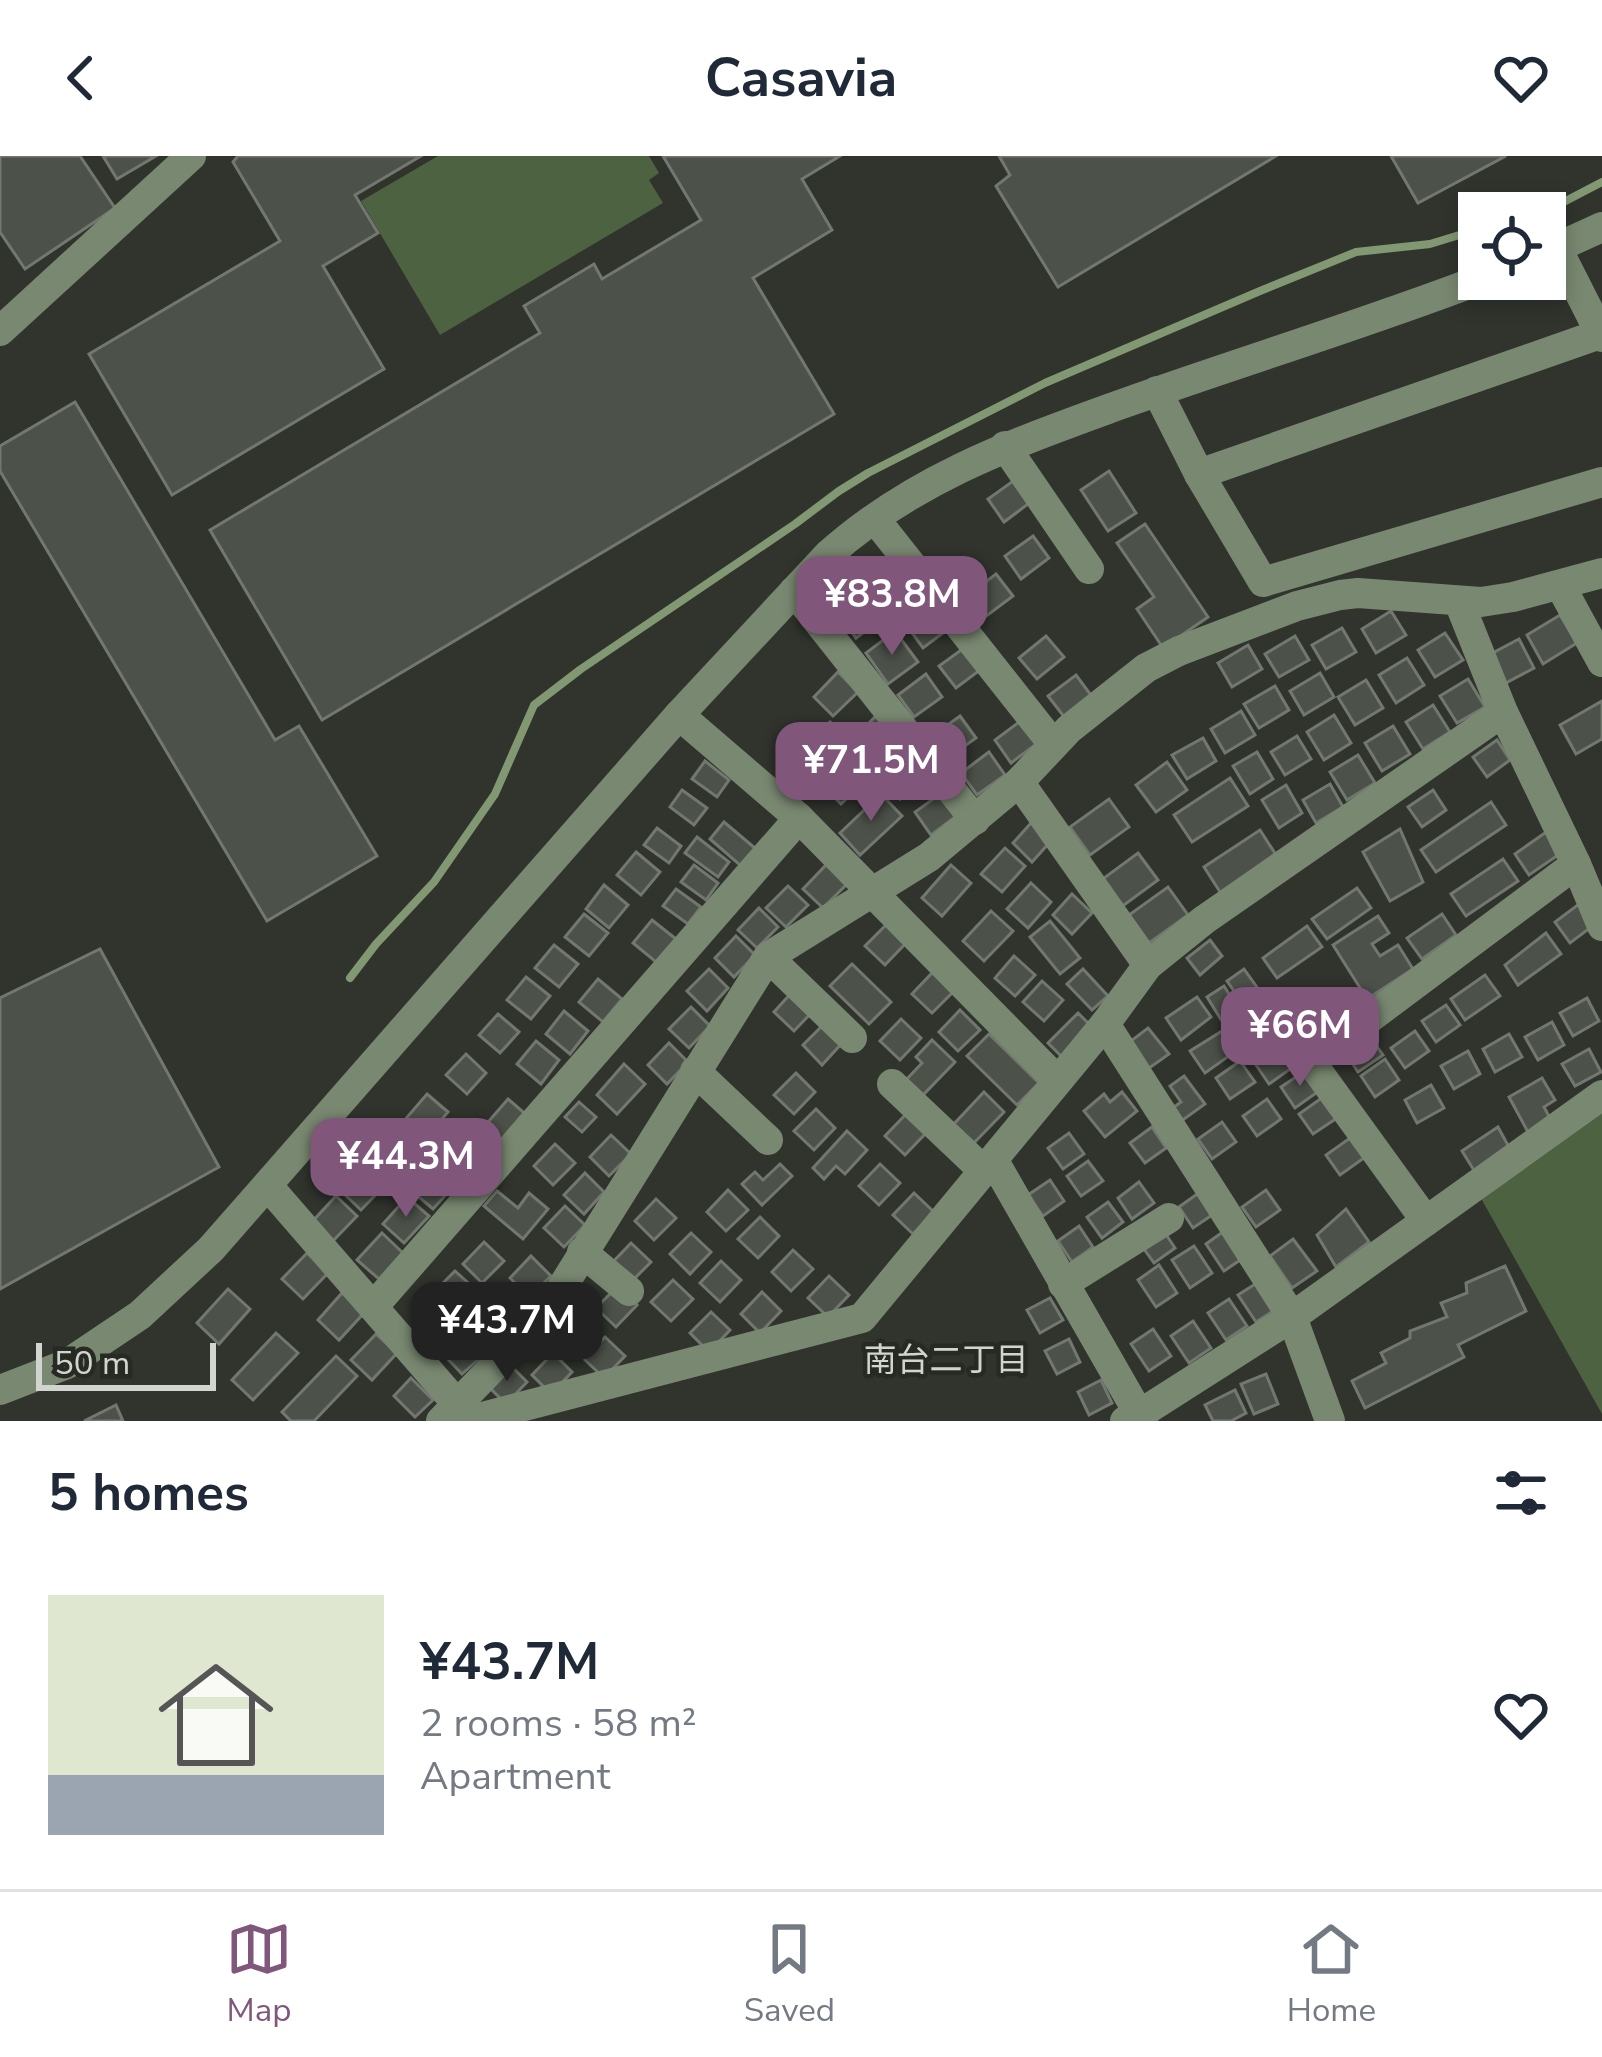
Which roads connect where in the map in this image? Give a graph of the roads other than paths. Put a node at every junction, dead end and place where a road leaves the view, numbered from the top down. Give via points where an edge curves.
1 (191, 156) edge
2 (1602, 227) edge
3 (1566, 244) edge
4 (1566, 276) edge
5 (1458, 288) edge
6 (0, 331) edge
7 (1601, 335) edge
8 (1157, 391) junction
9 (1005, 446) junction
10 (1199, 474) junction
11 (1602, 482) edge
12 (875, 519) junction
13 (1089, 569) dead end
14 (1602, 573) edge
15 (1560, 585) junction
16 (794, 591) junction
17 (1459, 602) junction
18 (1602, 662) edge
19 (1503, 712) junction
20 (679, 716) junction
21 (1054, 744) junction
22 (1019, 782) junction
23 (799, 818) junction
24 (975, 820) junction
25 (1576, 864) junction
26 (873, 892) junction
27 (1602, 926) edge
28 (768, 957) junction
29 (1148, 965) junction
30 (1106, 1024) junction
31 (852, 1038) dead end
32 (695, 1071) junction
33 (1057, 1080) junction
34 (892, 1084) dead end
35 (1602, 1095) edge
36 (768, 1139) dead end
37 (989, 1166) junction
38 (268, 1186) junction
39 (1169, 1218) dead end
40 (1426, 1221) junction
41 (582, 1252) junction
42 (1064, 1284) junction
43 (629, 1291) dead end
44 (374, 1306) junction
45 (1292, 1317) junction
46 (0, 1390) edge
47 (450, 1412) edge
48 (1136, 1419) edge
49 (1330, 1421) edge

1 - 6 street
2 - 3 street
4 - 7 street
5 - 8 street
7 - 10 street
8 - 9 street
8 - 10 street
9 - 12 street
9 - 13 street
10 - 11 street via 1263,582
12 - 16 street
12 - 21 street
14 - 15 street
15 - 17 street
15 - 18 street
16 - 20 street
16 - 24 street
17 - 19 street
17 - 21 street via 1358,593 1297,606 1146,668
19 - 25 street
19 - 29 street
20 - 23 street
20 - 38 street
21 - 22 street
22 - 24 street
22 - 29 street
23 - 26 street
23 - 44 street
24 - 26 street
25 - 27 street
25 - 40 street via 1311,1062
26 - 28 street
26 - 33 street
28 - 31 street
28 - 32 street
29 - 30 street
30 - 33 street
30 - 45 street
32 - 36 street
32 - 41 street
33 - 37 street
34 - 37 street
35 - 40 street
37 - 42 street
37 - 47 street via 862,1318 471,1420
38 - 44 street
38 - 46 street via 140,1315 67,1364
39 - 42 street
40 - 45 street
41 - 43 street
41 - 47 street via 546,1313
42 - 48 street
44 - 47 street
45 - 48 street
45 - 49 street

